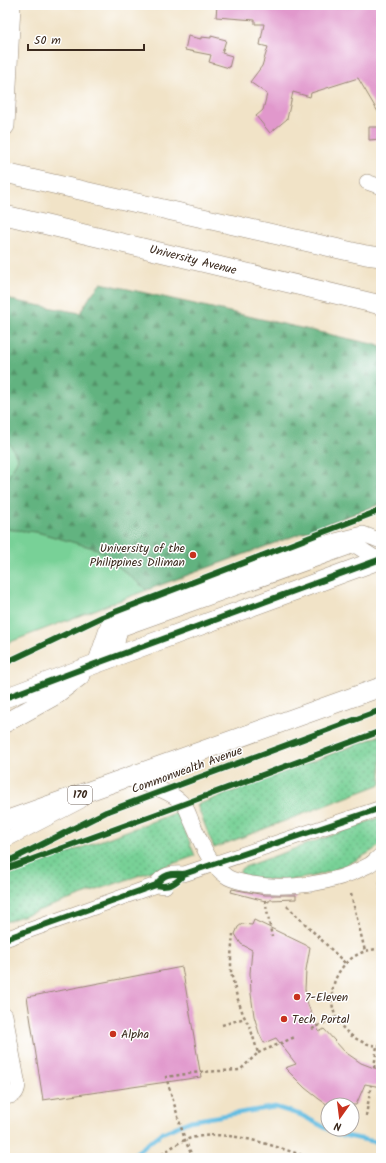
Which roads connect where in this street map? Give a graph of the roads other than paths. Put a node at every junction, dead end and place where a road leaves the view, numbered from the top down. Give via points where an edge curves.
1 (12, 5) edge
2 (5, 126) edge
3 (5, 173) edge
4 (5, 215) edge
5 (381, 257) edge
6 (381, 306) edge
7 (381, 541) edge
8 (380, 559) edge
9 (95, 664) junction
10 (381, 687) edge
11 (5, 698) edge
12 (5, 723) edge
13 (126, 778) junction
14 (381, 808) edge
15 (34, 812) junction
16 (5, 813) edge
17 (5, 821) edge
18 (5, 840) edge
19 (5, 851) edge
20 (381, 855) edge
21 (213, 864) junction
22 (5, 939) edge
23 (5, 1015) edge
24 (5, 1097) edge

1 - 2 main road
3 - 5 main road via 358,254
4 - 6 main road, University Avenue
7 - 9 lane via 363,534 315,546 155,604 108,626
8 - 9 main road
9 - 11 main road
9 - 12 main road via 52,697
10 - 13 main road, Commonwealth Avenue / 170
13 - 15 main road, Commonwealth Avenue / 170
13 - 18 lane
13 - 19 lane
13 - 21 lane via 173,796 184,804
14 - 21 lane
15 - 16 main road
15 - 17 main road, Commonwealth Avenue / 170
20 - 21 lane via 367,866 336,879 276,887 226,877
21 - 22 lane via 184,874 178,882 164,887 156,885
23 - 24 lane via 18,1091 12,1096

